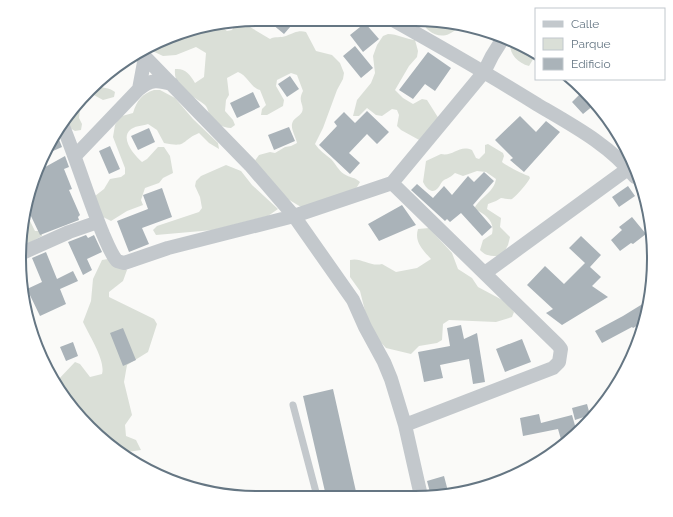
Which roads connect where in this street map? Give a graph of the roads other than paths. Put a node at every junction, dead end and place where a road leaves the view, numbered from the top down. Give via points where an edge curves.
1 (403, 26) edge
2 (500, 43) edge
3 (145, 55) edge
4 (143, 57) edge
5 (484, 72) junction
6 (172, 84) junction
7 (139, 90) junction
8 (64, 130) edge
9 (75, 156) junction
10 (629, 170) edge
11 (631, 174) edge
12 (392, 183) junction
13 (294, 216) junction
14 (98, 222) junction
15 (26, 251) edge
16 (485, 273) junction
17 (293, 405) dead end
18 (405, 425) junction
19 (316, 491) edge
20 (420, 491) edge

1 - 5 street
2 - 5 street
3 - 6 street
4 - 7 street
5 - 10 street via 593,138
5 - 12 street
6 - 7 street via 151,82
6 - 13 street via 250,165
7 - 9 street
8 - 9 street
9 - 14 street
11 - 16 street
12 - 13 street
12 - 16 street
13 - 14 street via 168,248 124,263 119,263 115,259
13 - 18 street via 353,300 384,362
14 - 15 street
16 - 18 street via 558,345 559,362 553,368
17 - 19 lane
18 - 20 street

